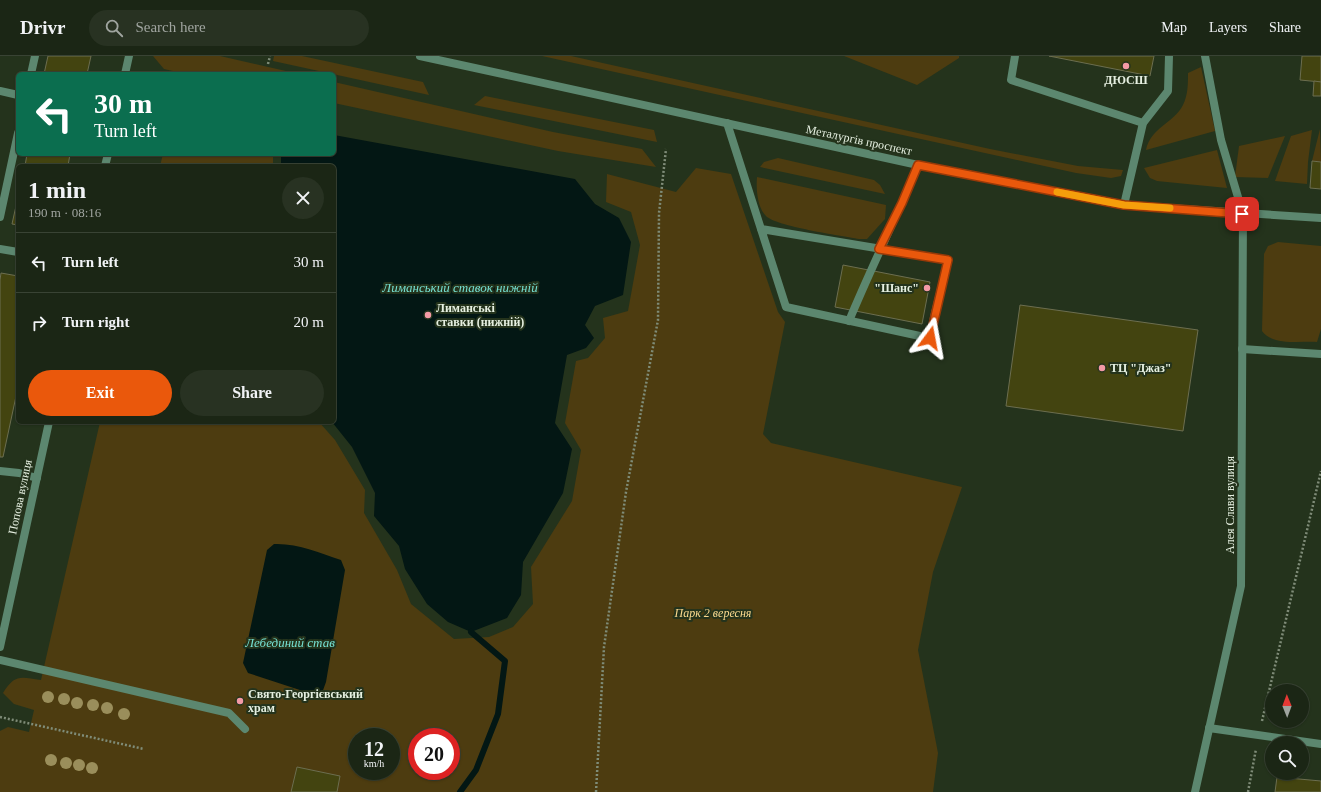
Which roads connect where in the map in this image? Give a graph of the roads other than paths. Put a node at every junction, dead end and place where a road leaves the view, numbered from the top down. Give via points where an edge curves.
1 (34, 56) edge
2 (129, 56) edge
3 (420, 56) edge
4 (1015, 56) edge
5 (1169, 56) edge
6 (1205, 56) edge
7 (31, 72) edge
8 (125, 72) edge
9 (0, 91) edge
10 (16, 95) edge
11 (727, 123) junction
12 (1143, 123) junction
13 (16, 142) edge
14 (918, 165) junction
15 (1124, 205) junction
16 (1242, 214) junction
17 (0, 217) edge
18 (1321, 218) edge
19 (761, 229) junction
20 (0, 249) edge
21 (879, 249) junction
22 (16, 252) edge
23 (849, 321) junction
24 (1242, 349) junction
25 (1321, 354) edge
26 (49, 424) edge
27 (0, 471) edge
28 (37, 478) junction
29 (0, 647) edge
30 (0, 660) edge
31 (1209, 728) junction
32 (245, 729) dead end
33 (1321, 744) edge
34 (1195, 792) edge

1 - 7 street
2 - 8 street
3 - 11 street, Металургів проспект
4 - 12 street via 1011,80
5 - 12 street via 1168,91
6 - 16 street, Алея Слави вулиця via 1221,140
9 - 10 street
11 - 14 street, Металургів проспект
11 - 19 street
12 - 15 street
13 - 17 street
14 - 15 street, Металургів проспект
14 - 21 street
15 - 16 street, Металургів проспект
16 - 18 street, Металургів проспект
16 - 24 street, Алея Слави вулиця
19 - 21 street
19 - 23 street via 786,307
20 - 22 street
21 - 23 street
21 - 23 street via 948,260 930,338
24 - 25 street
24 - 31 street, Алея Слави вулиця via 1242,586
26 - 28 street, Попова вулиця
27 - 28 street
28 - 29 street, Попова вулиця
30 - 32 street via 229,713
31 - 33 street
31 - 34 street, Алея Слави вулиця

